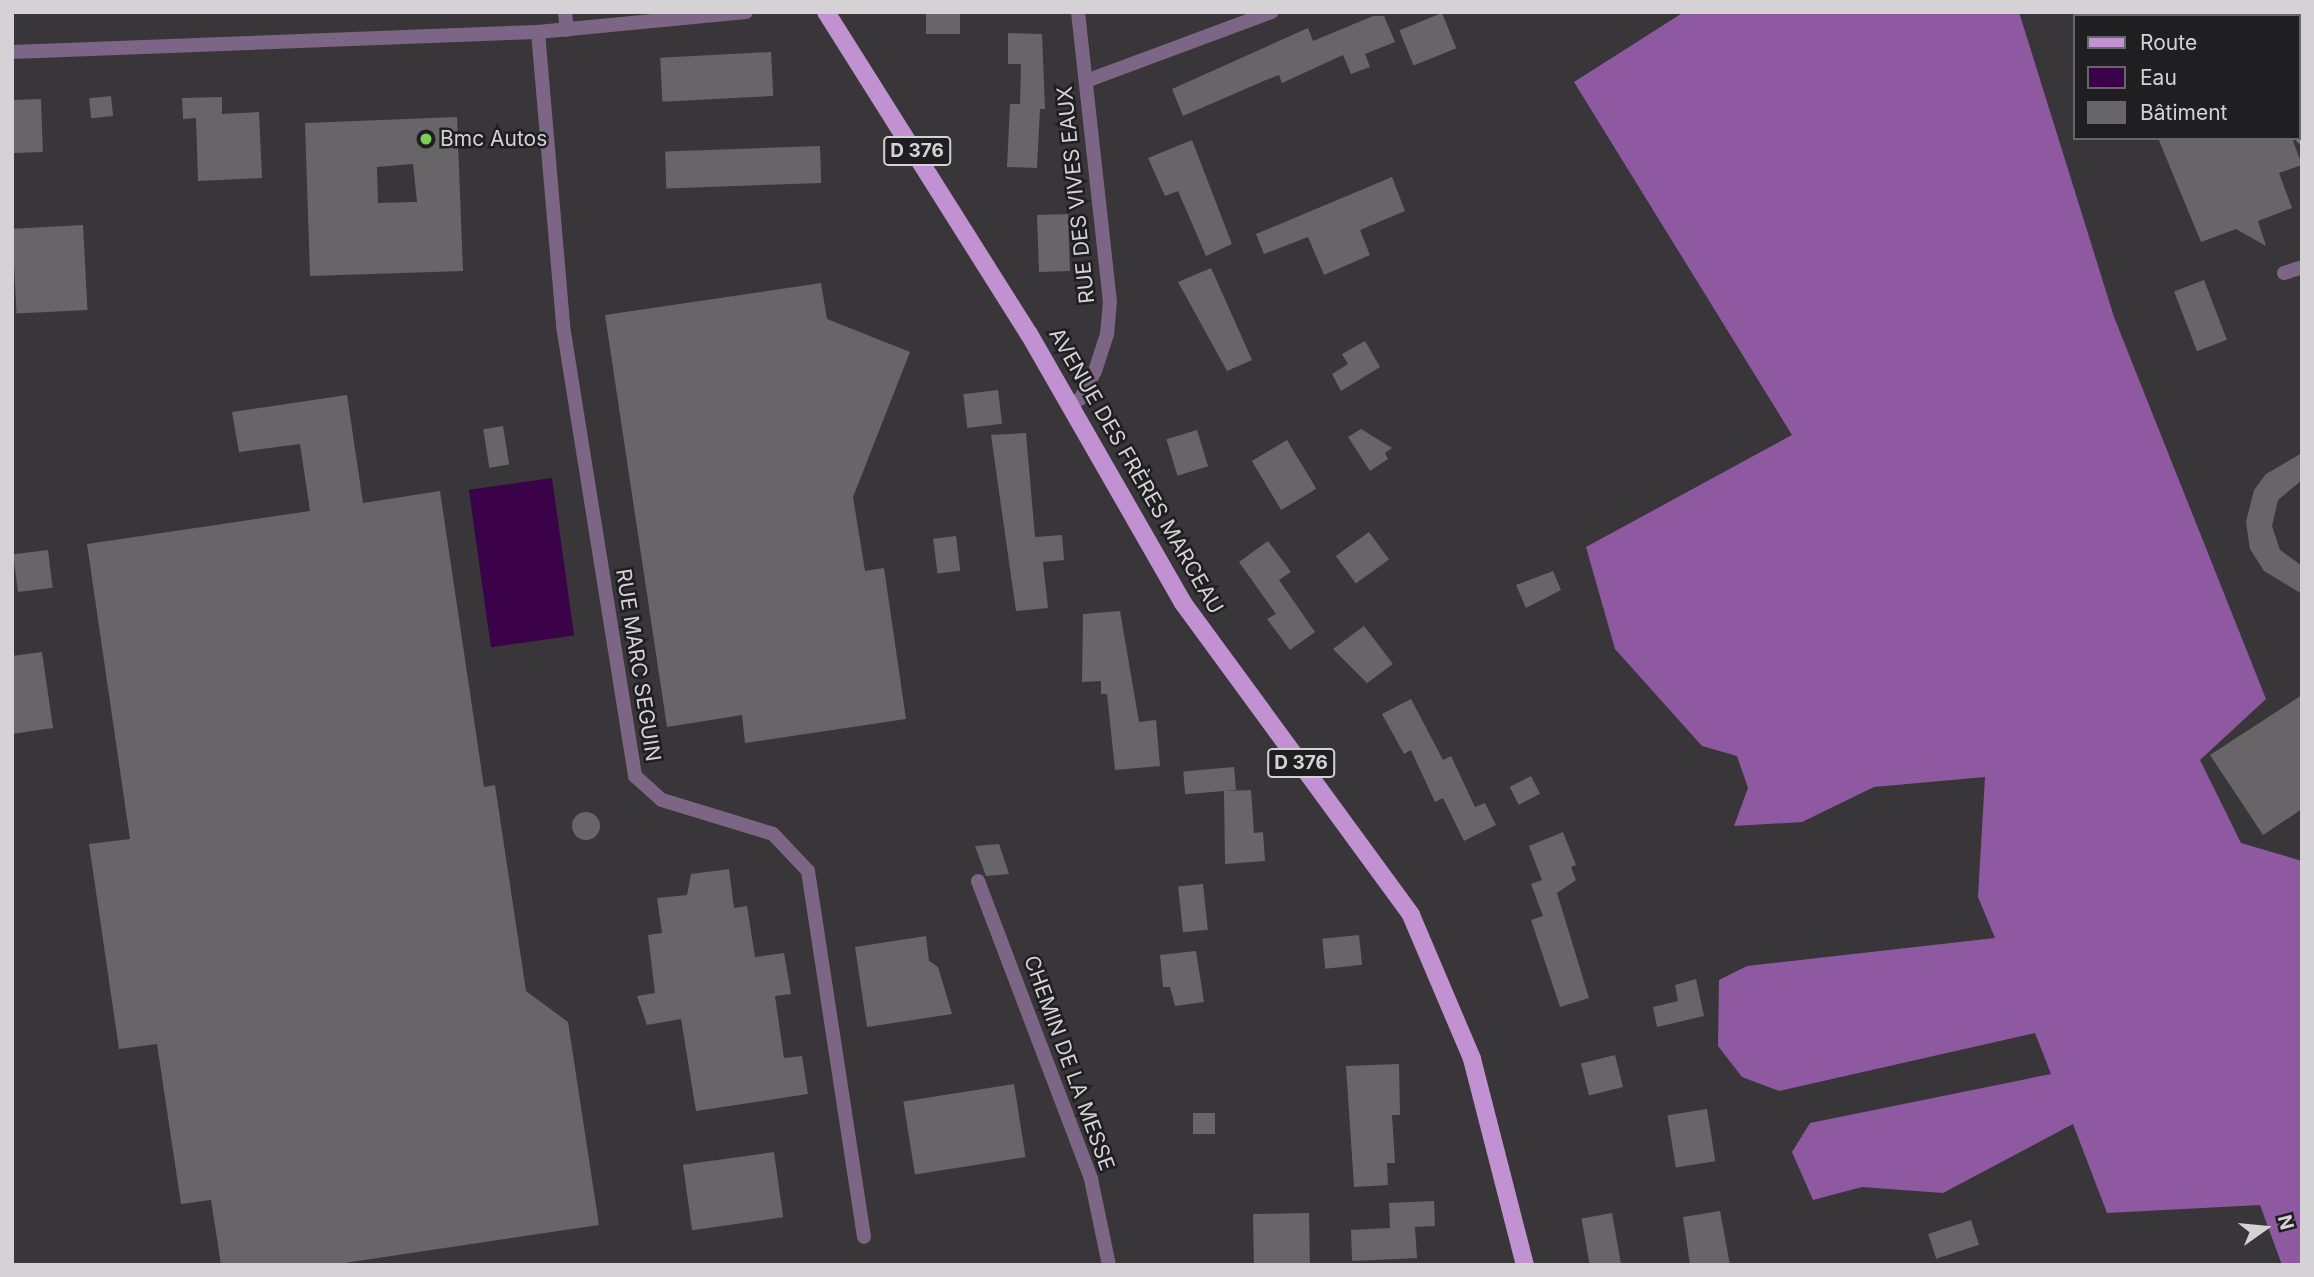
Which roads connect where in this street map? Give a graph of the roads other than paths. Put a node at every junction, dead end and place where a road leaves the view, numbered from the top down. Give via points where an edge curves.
1 (565, 12) edge
2 (746, 12) edge
3 (826, 12) edge
4 (1078, 12) edge
5 (1272, 12) edge
6 (566, 30) junction
7 (538, 32) junction
8 (12, 52) edge
9 (1087, 81) junction
10 (2302, 267) edge
11 (2284, 273) dead end
12 (1070, 405) junction
13 (978, 880) dead end
14 (864, 1237) dead end
15 (1109, 1265) edge
16 (1525, 1265) edge

1 - 6 street
2 - 6 street
3 - 12 main road, AVENUE DES FRÈRES MARCEAU / D 376 via 1004,292
4 - 9 street, RUE DES VIVES EAUX
5 - 9 street
6 - 7 street
7 - 8 street
7 - 14 street, RUE MARC SEGUIN via 563,326 633,768 647,791 662,800 773,834 808,871
9 - 12 street, RUE DES VIVES EAUX via 1110,302 1107,335 1095,371 1081,398
10 - 11 street
12 - 16 main road, AVENUE DES FRÈRES MARCEAU / D 376 via 1183,603 1374,860 1427,945 1472,1059
13 - 15 street, CHEMIN DE LA MESSE via 1091,1179

